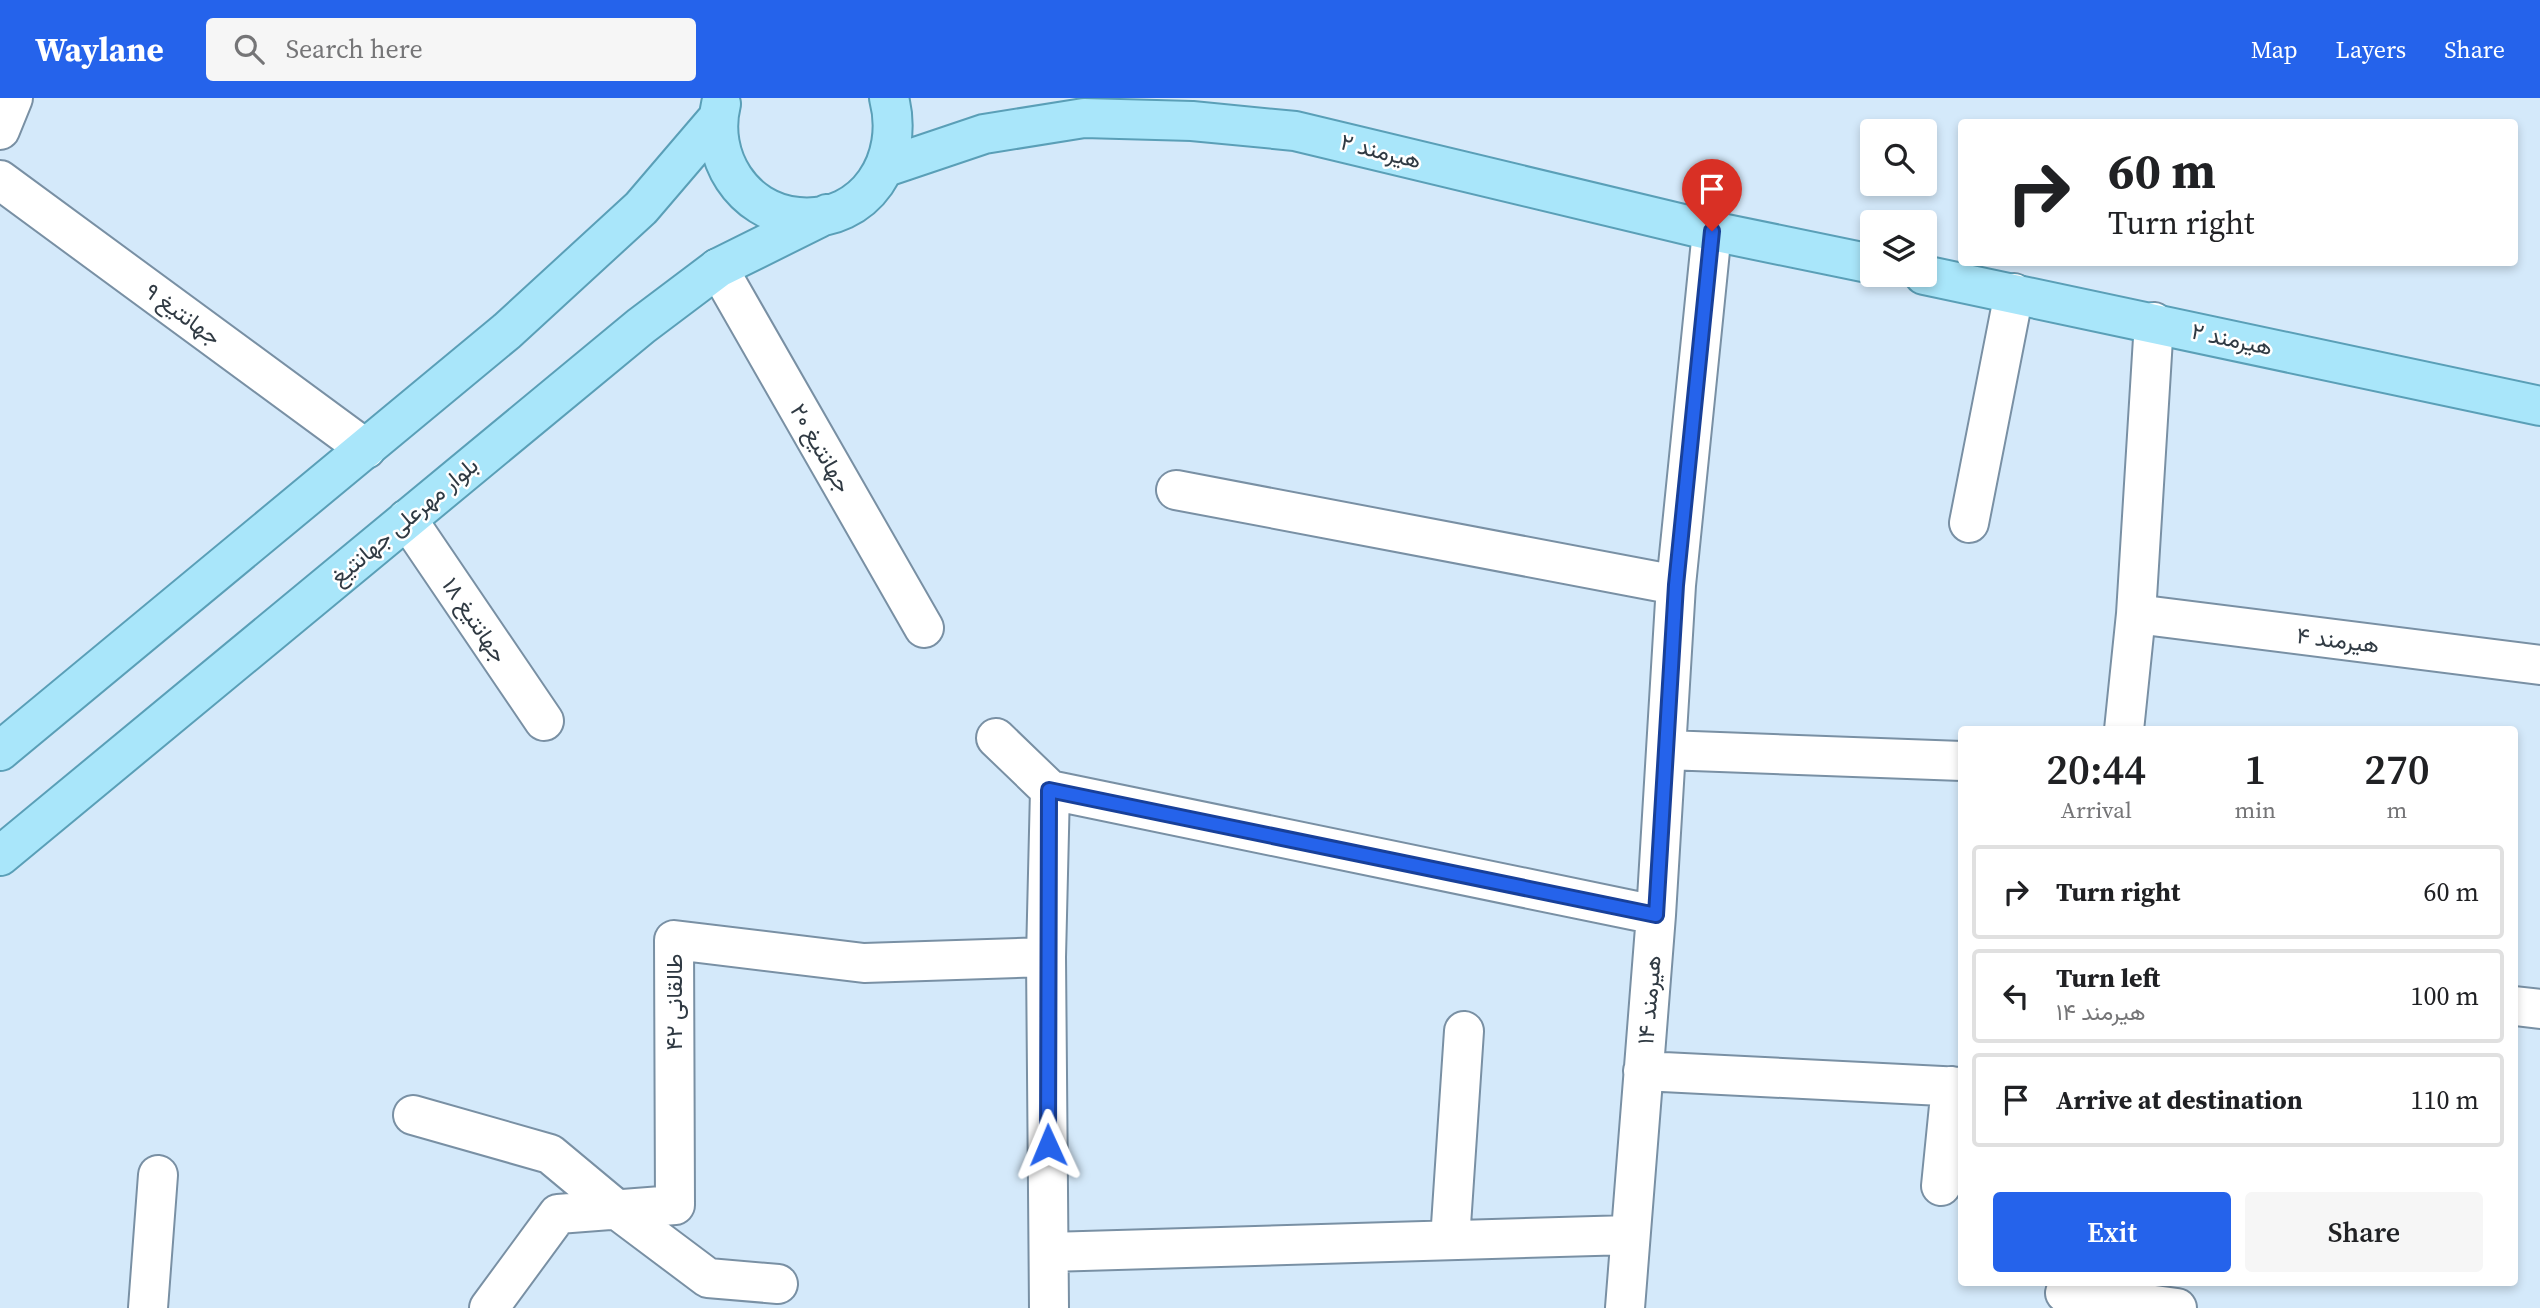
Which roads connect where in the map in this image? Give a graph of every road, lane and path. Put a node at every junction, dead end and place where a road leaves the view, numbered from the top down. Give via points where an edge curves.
1 (13, 98) edge
2 (889, 98) edge
3 (720, 108) edge
4 (0, 130) edge
5 (886, 167) junction
6 (0, 180) edge
7 (827, 214) junction
8 (1712, 231) junction
9 (1860, 262) edge
10 (718, 268) junction
11 (1937, 278) edge
12 (2014, 293) junction
13 (2154, 322) junction
14 (2540, 406) edge
15 (366, 449) junction
16 (1177, 490) dead end
17 (407, 519) junction
18 (1969, 523) dead end
19 (1676, 585) junction
20 (2136, 614) junction
21 (924, 628) dead end
22 (2540, 665) edge
23 (544, 720) dead end
24 (2124, 726) edge
25 (996, 738) dead end
26 (1666, 750) junction
27 (0, 751) edge
28 (1958, 761) edge
29 (1049, 790) junction
30 (0, 856) edge
31 (1656, 915) junction
32 (1046, 957) junction
33 (2518, 1006) edge
34 (2540, 1009) edge
35 (1464, 1031) dead end
36 (1643, 1071) junction
37 (1956, 1086) edge
38 (413, 1115) dead end
39 (158, 1175) dead end
40 (1941, 1186) dead end
41 (616, 1209) junction
42 (1630, 1235) junction
43 (1450, 1241) junction
44 (1049, 1252) junction
45 (778, 1284) dead end
46 (2065, 1295) edge
47 (148, 1308) edge
48 (489, 1308) edge
49 (1049, 1308) edge
50 (1625, 1308) edge
51 (2177, 1308) edge

1 - 4 street
2 - 5 main road via 893,143
3 - 7 main road via 719,146 729,173 747,195 789,215
3 - 15 main road via 641,208 507,331
5 - 7 main road, بلوار مهرعلی جهانتیغ via 871,189 851,205
5 - 8 main road, هیرمند ۲ via 984,134 1084,118 1192,121 1295,131
6 - 15 street, جهانتیغ ۹
7 - 10 main road, بلوار مهرعلی جهانتیغ
8 - 9 main road, هیرمند ۲
8 - 19 street, هیرمند ۱۴
10 - 17 main road, بلوار مهرعلی جهانتیغ
10 - 21 street, جهانتیغ ۲۰
11 - 12 main road, هیرمند ۲
12 - 13 main road, هیرمند ۲
12 - 18 street
13 - 14 main road, هیرمند ۲
13 - 20 street
15 - 27 main road
16 - 19 street
17 - 23 street, جهانتیغ ۱۸
17 - 30 main road, بلوار مهرعلی جهانتیغ
19 - 26 street, هیرمند ۱۴
20 - 22 street, هیرمند ۴
20 - 24 street
25 - 29 street
26 - 28 street
26 - 31 street, هیرمند ۱۴
29 - 31 street
29 - 32 street
31 - 36 street, هیرمند ۱۴
32 - 41 street, طالقانی ۴۲ via 864,963 674,940 675,1205
32 - 44 street
33 - 34 street
35 - 43 street
36 - 37 street
36 - 42 street, هیرمند ۱۴
37 - 40 street
38 - 41 street via 550,1154
39 - 47 street
41 - 45 street via 708,1278
41 - 48 street, طالقانی ۴۲ via 558,1214
42 - 43 street
42 - 50 street, هیرمند ۱۴
43 - 44 street
44 - 49 street
46 - 51 street

